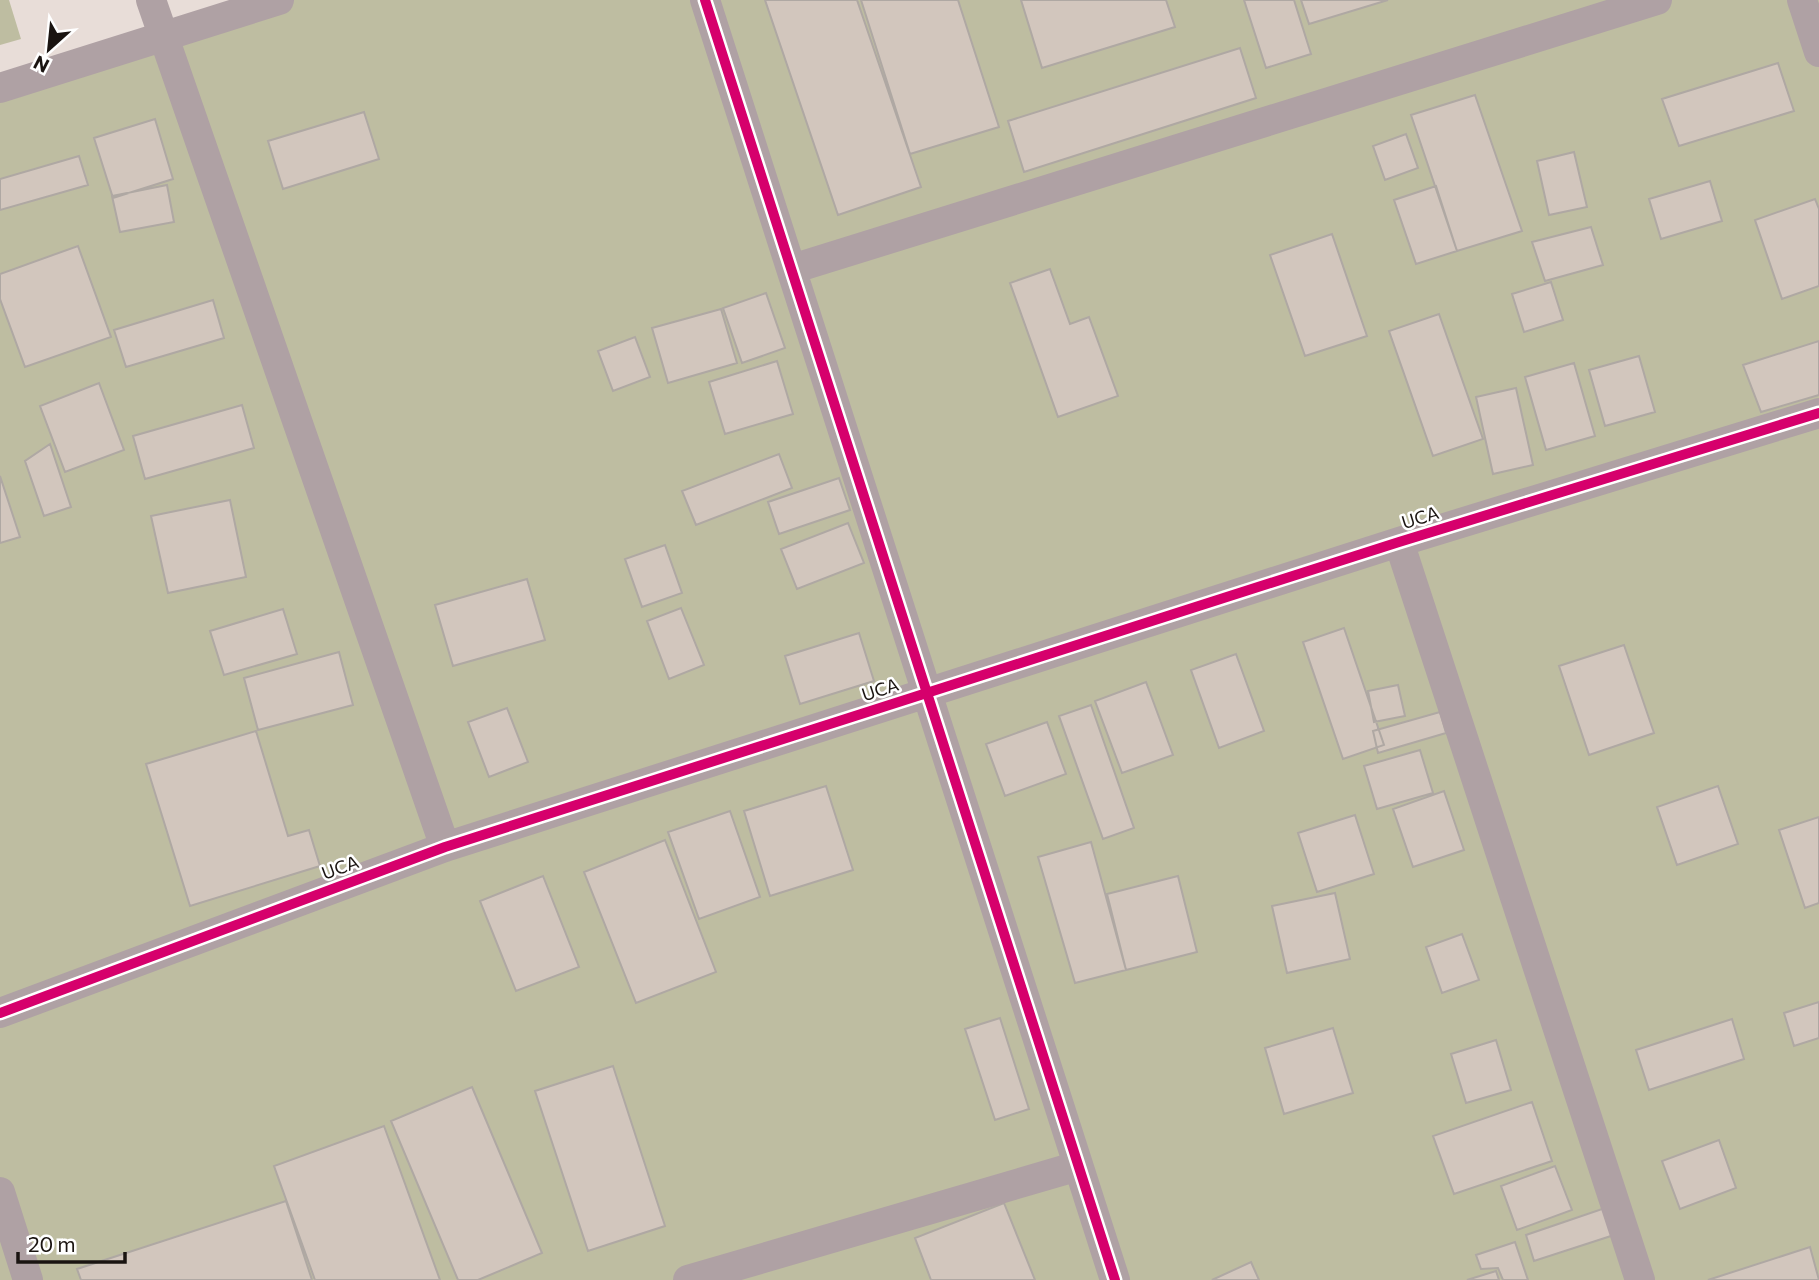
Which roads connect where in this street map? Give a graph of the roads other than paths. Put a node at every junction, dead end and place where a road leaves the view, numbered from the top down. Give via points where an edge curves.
1 (151, 0) edge
2 (279, 0) edge
3 (705, 0) edge
4 (1657, 0) edge
5 (1802, 0) edge
6 (162, 37) junction
7 (1819, 52) edge
8 (0, 88) edge
9 (792, 269) junction
10 (1819, 413) edge
11 (1399, 542) junction
12 (927, 693) junction
13 (446, 846) junction
14 (0, 1013) edge
15 (1078, 1166) junction
16 (0, 1192) edge
17 (28, 1280) edge
18 (688, 1280) edge
19 (1115, 1280) edge
20 (1640, 1280) edge

1 - 6 street
2 - 6 street
3 - 9 street
4 - 9 street
5 - 7 street
6 - 8 street
6 - 13 street
9 - 12 street
10 - 11 street, UCA
11 - 12 street, UCA
11 - 20 street
12 - 13 street, UCA
12 - 15 street
13 - 14 street, UCA
15 - 18 street
15 - 19 street
16 - 17 street

